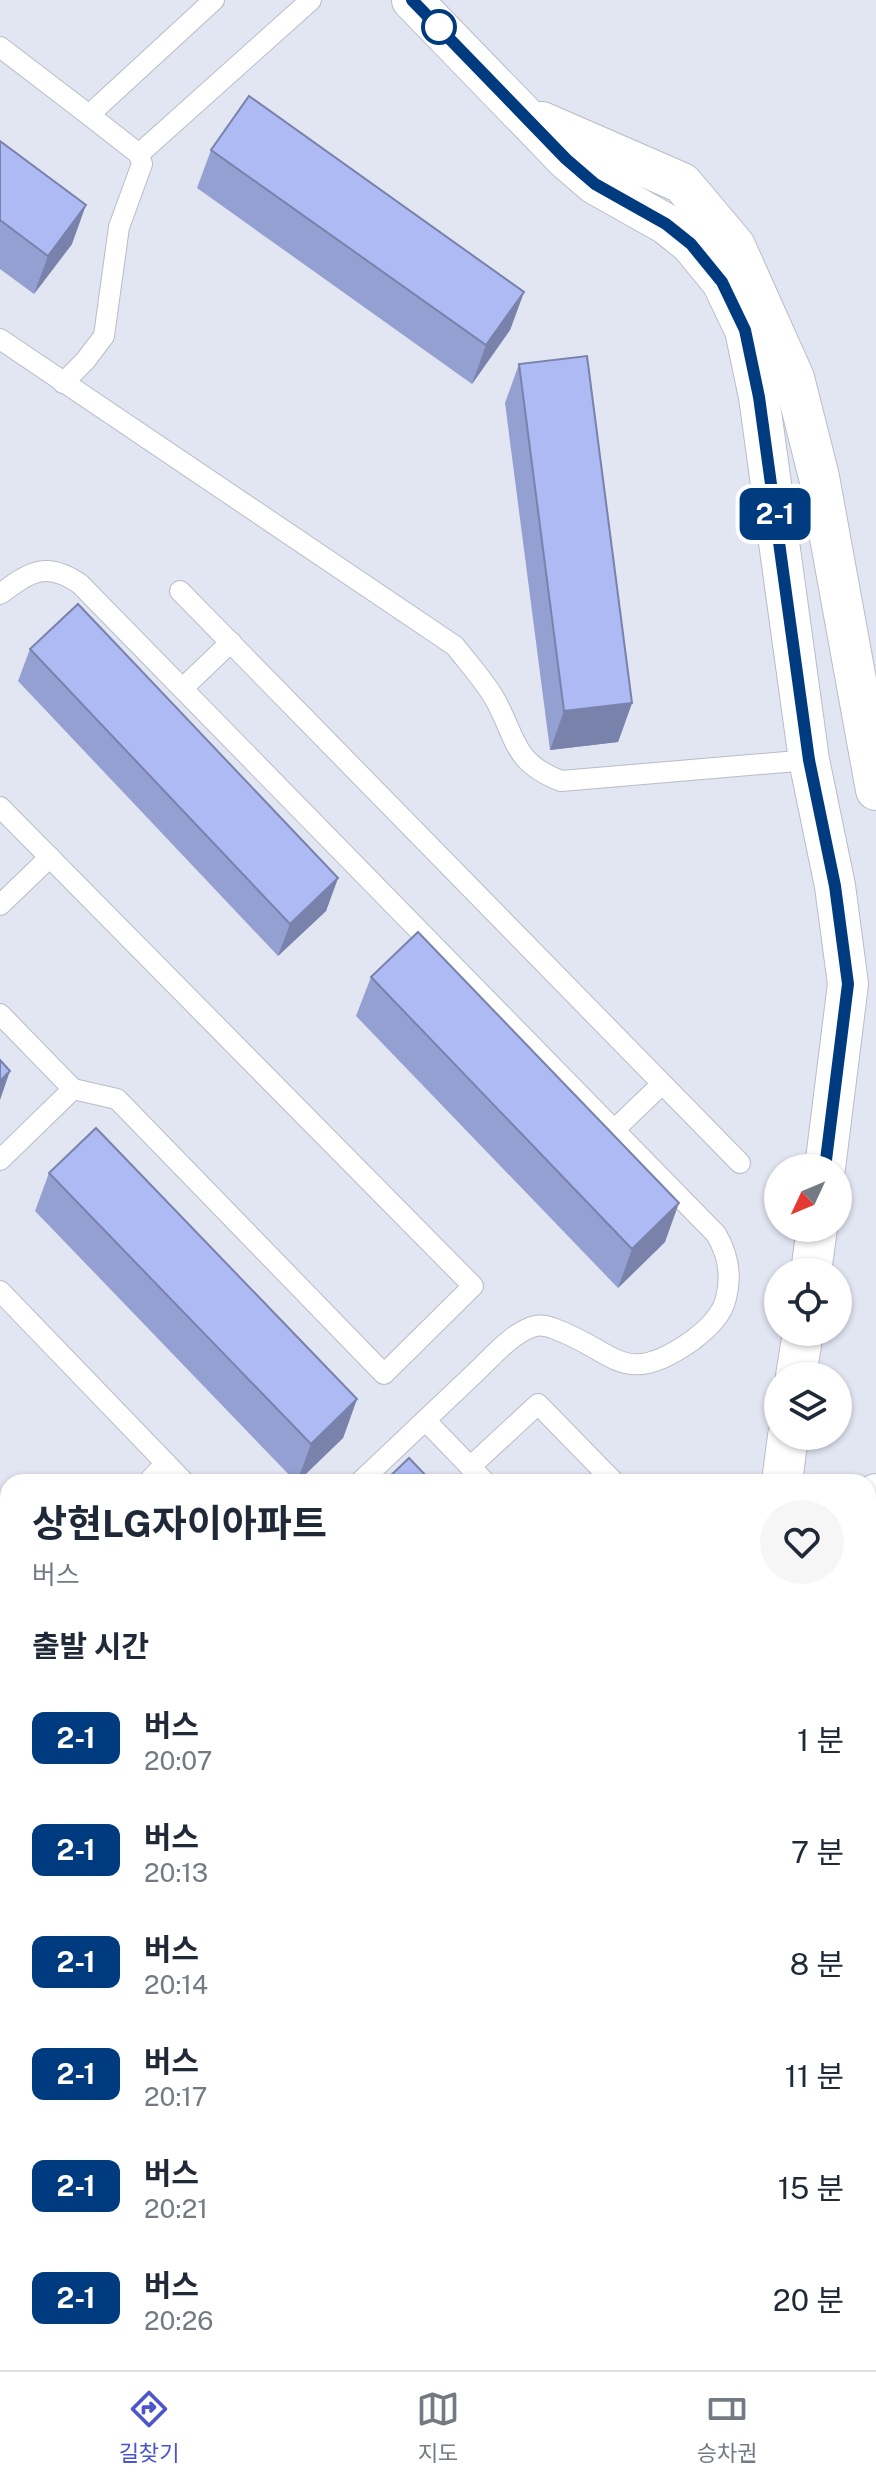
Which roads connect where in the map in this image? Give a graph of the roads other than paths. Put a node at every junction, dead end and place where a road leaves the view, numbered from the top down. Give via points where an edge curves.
1 (214, 0) edge
2 (311, 0) edge
3 (412, 0) edge
4 (0, 47) edge
5 (521, 113) junction
6 (89, 115) junction
7 (139, 154) junction
8 (0, 339) edge
9 (63, 383) junction
10 (180, 591) dead end
11 (0, 594) edge
12 (231, 642) junction
13 (183, 688) junction
14 (809, 760) junction
15 (876, 790) edge
16 (0, 807) edge
17 (50, 857) junction
18 (0, 905) edge
19 (0, 1014) edge
20 (662, 1084) junction
21 (73, 1089) junction
22 (614, 1130) junction
23 (827, 1154) edge
24 (0, 1160) edge
25 (740, 1163) dead end
26 (0, 1291) edge
27 (425, 1420) junction
28 (786, 1450) edge
29 (166, 1463) junction
30 (470, 1467) junction
31 (156, 1474) edge
32 (176, 1474) edge
33 (368, 1474) edge
34 (477, 1474) edge
35 (606, 1474) edge
36 (783, 1474) edge
37 (876, 2220) edge
38 (876, 2247) edge

1 - 6 lane
2 - 7 lane
3 - 5 street
4 - 6 lane
5 - 14 street via 595,184 691,244 722,282 745,330
5 - 15 street via 682,183 735,246 794,378 819,477
6 - 7 lane
7 - 9 lane via 142,164 119,227 104,336
8 - 9 lane
9 - 14 lane via 455,646 495,699 518,751 543,774 561,781
10 - 12 lane
11 - 13 lane via 27,575 64,572
12 - 13 lane
12 - 20 lane
13 - 22 lane
14 - 23 street via 835,886 848,984
16 - 17 lane
17 - 18 lane
17 - 21 lane via 473,1286 384,1374 117,1099
19 - 21 lane
20 - 22 lane
20 - 25 lane
21 - 24 lane
22 - 27 lane via 724,1248 729,1283 717,1318 687,1344 643,1364 606,1357 546,1325 531,1327
26 - 29 lane
27 - 30 lane
27 - 33 lane
28 - 36 street
29 - 31 lane
29 - 32 lane
30 - 34 lane
30 - 35 lane via 538,1404
37 - 38 street

